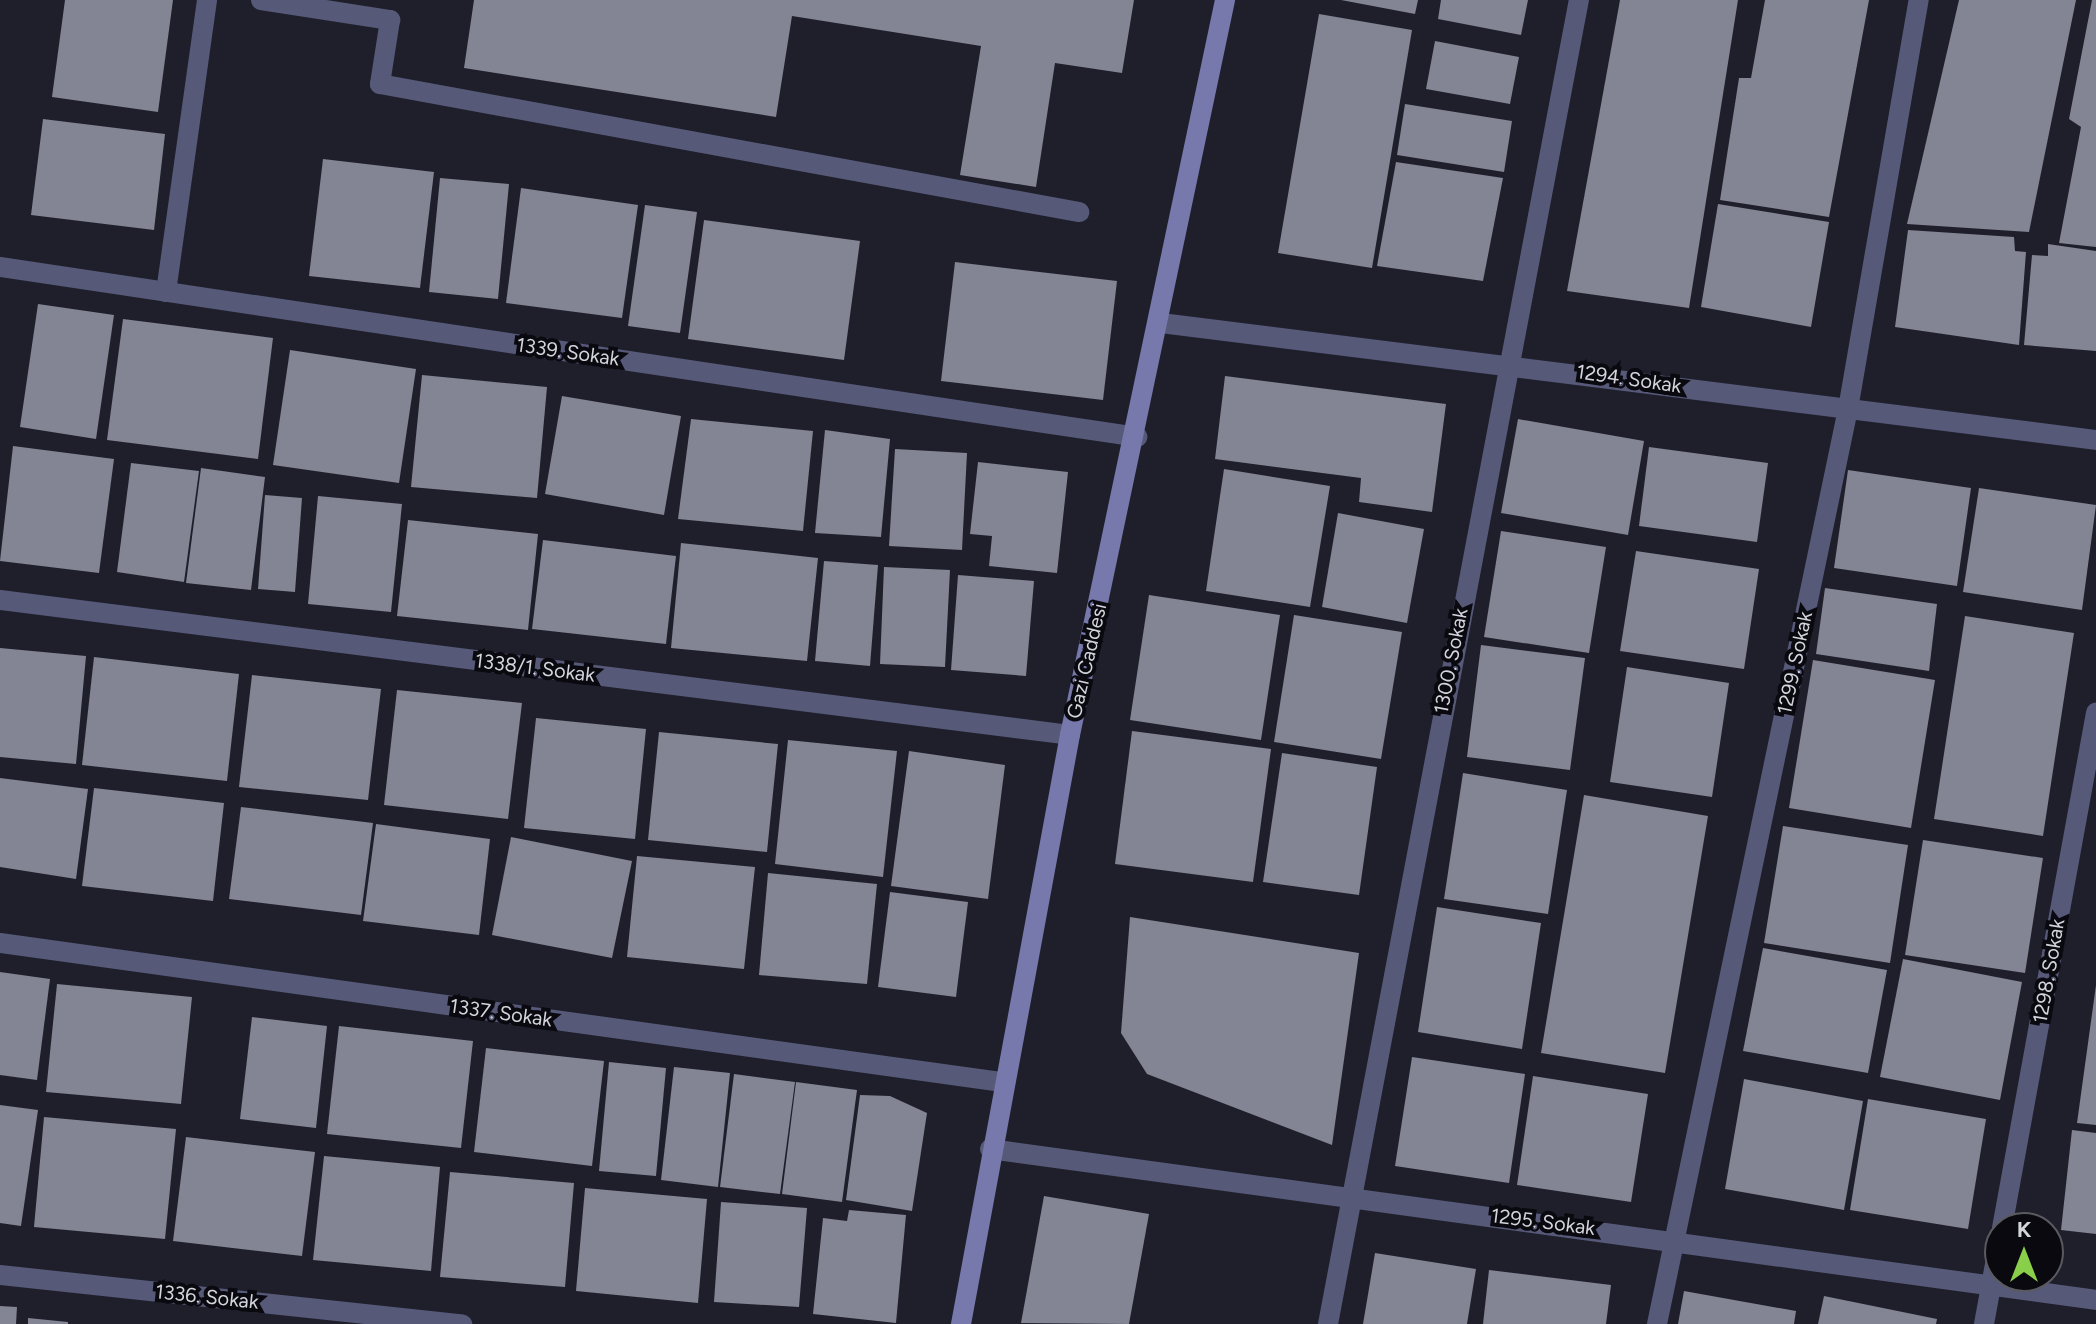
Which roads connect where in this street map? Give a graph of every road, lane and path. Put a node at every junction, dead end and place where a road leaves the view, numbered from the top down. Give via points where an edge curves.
1 (207, 0) edge
2 (261, 0) edge
3 (1225, 0) edge
4 (1579, 0) edge
5 (1919, 0) edge
6 (1079, 212) dead end
7 (0, 267) edge
8 (166, 292) junction
9 (1161, 323) junction
10 (1507, 363) junction
11 (1848, 409) junction
12 (1137, 437) junction
13 (2096, 440) edge
14 (0, 600) edge
15 (2096, 713) edge
16 (1070, 735) junction
17 (0, 943) edge
18 (1002, 1082) junction
19 (990, 1149) junction
20 (1351, 1198) junction
21 (2005, 1212) edge
22 (1674, 1238) junction
23 (0, 1275) edge
24 (1984, 1285) edge
25 (1990, 1292) edge
26 (2036, 1292) edge
27 (2096, 1300) edge
28 (462, 1324) edge
29 (961, 1324) edge
30 (1328, 1324) edge
31 (1657, 1324) edge
32 (1984, 1324) edge

1 - 8 street
2 - 6 street via 390,20 380,84
3 - 9 main road, Gazi Caddesi
4 - 10 street, 1300. Sokak
5 - 11 street, 1299. Sokak
7 - 8 street, 1339. Sokak
8 - 12 street, 1339. Sokak
9 - 10 street, 1294. Sokak
9 - 12 main road, Gazi Caddesi
10 - 11 street, 1294. Sokak
10 - 20 street, 1300. Sokak
11 - 13 street, 1294. Sokak
11 - 22 street, 1299. Sokak
12 - 16 main road, Gazi Caddesi
14 - 16 street, 1338/1. Sokak
15 - 21 street, 1298. Sokak
16 - 18 main road, Gazi Caddesi
17 - 18 street, 1337. Sokak
18 - 19 main road, Gazi Caddesi
19 - 20 street, 1295. Sokak
19 - 29 main road, Gazi Caddesi
20 - 22 street, 1295. Sokak
20 - 30 street, 1300. Sokak
22 - 24 street, 1295. Sokak
22 - 31 street, 1299. Sokak
23 - 28 street, 1336. Sokak
25 - 32 street
26 - 27 street, 1295. Sokak

